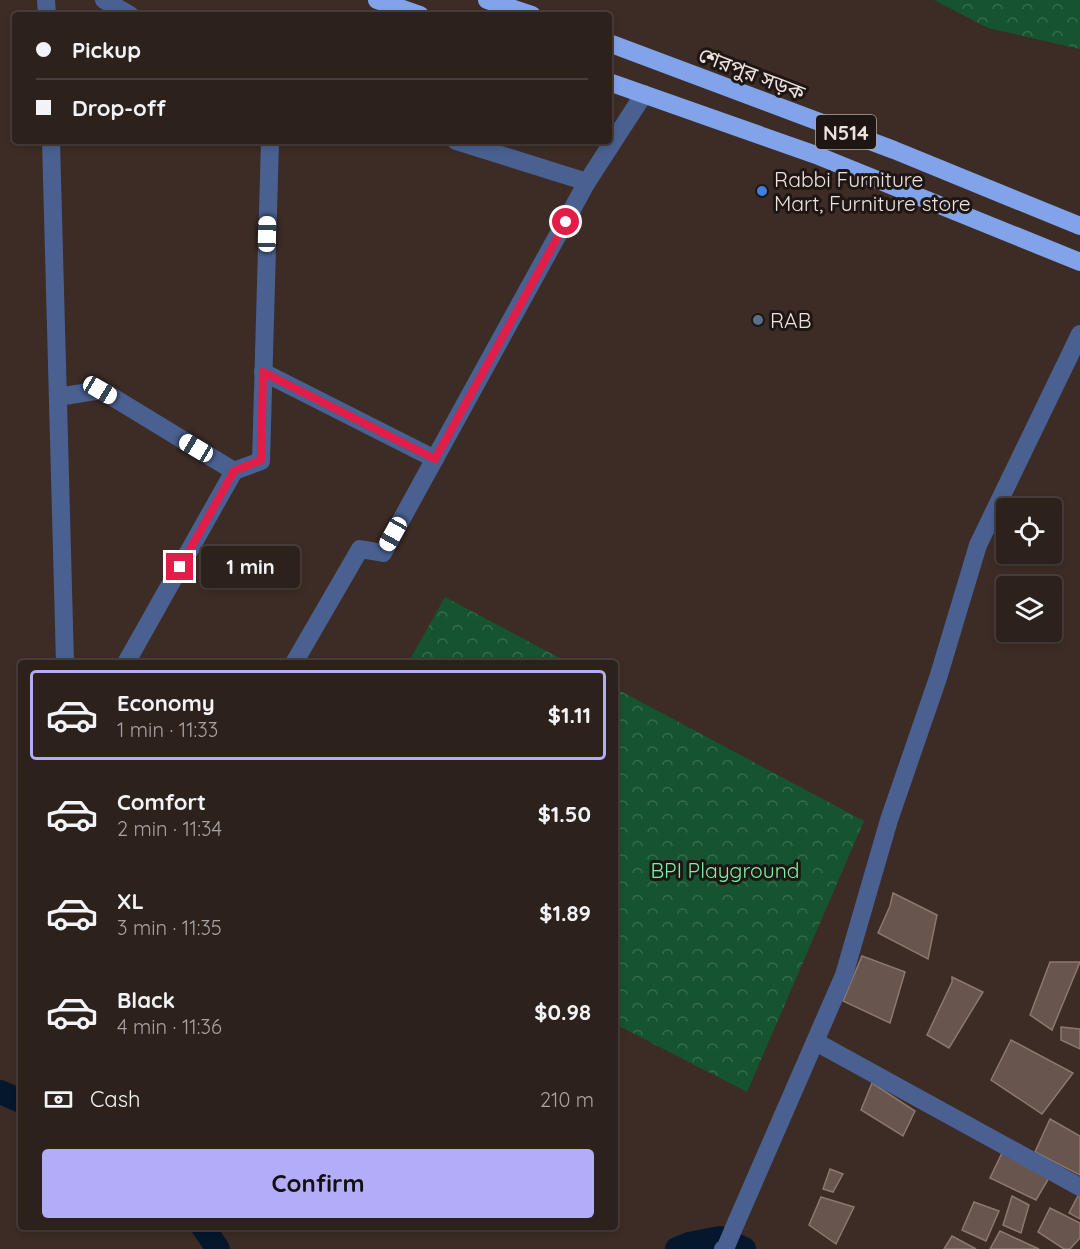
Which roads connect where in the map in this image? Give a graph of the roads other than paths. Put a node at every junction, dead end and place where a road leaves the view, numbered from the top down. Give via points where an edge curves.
1 (104, 0) edge
2 (377, 0) edge
3 (487, 0) edge
4 (125, 12) edge
5 (411, 12) edge
6 (523, 12) edge
7 (612, 44) edge
8 (612, 83) edge
9 (644, 94) junction
10 (612, 143) edge
11 (51, 144) edge
12 (270, 144) edge
13 (466, 144) edge
14 (612, 144) edge
15 (587, 182) junction
16 (1080, 226) edge
17 (1080, 262) edge
18 (1080, 334) edge
19 (263, 372) junction
20 (58, 397) junction
21 (435, 459) junction
22 (234, 471) junction
23 (64, 660) edge
24 (128, 660) edge
25 (296, 660) edge
26 (816, 1042) junction
27 (1080, 1187) edge
28 (724, 1249) edge

1 - 4 street
2 - 5 highway
3 - 6 highway
7 - 16 highway, শেরপুর সড়ক / N514 via 894,150
8 - 9 highway, N514
9 - 10 street
9 - 17 highway, N514 via 816,155
11 - 20 street
12 - 19 street
13 - 15 street
14 - 15 street
15 - 21 street
18 - 26 street via 978,545 889,820 844,975
19 - 21 street
19 - 22 street via 261,460
20 - 22 street via 100,390
20 - 23 street
21 - 25 street via 383,553 360,549
22 - 24 street
26 - 27 street
26 - 28 street

